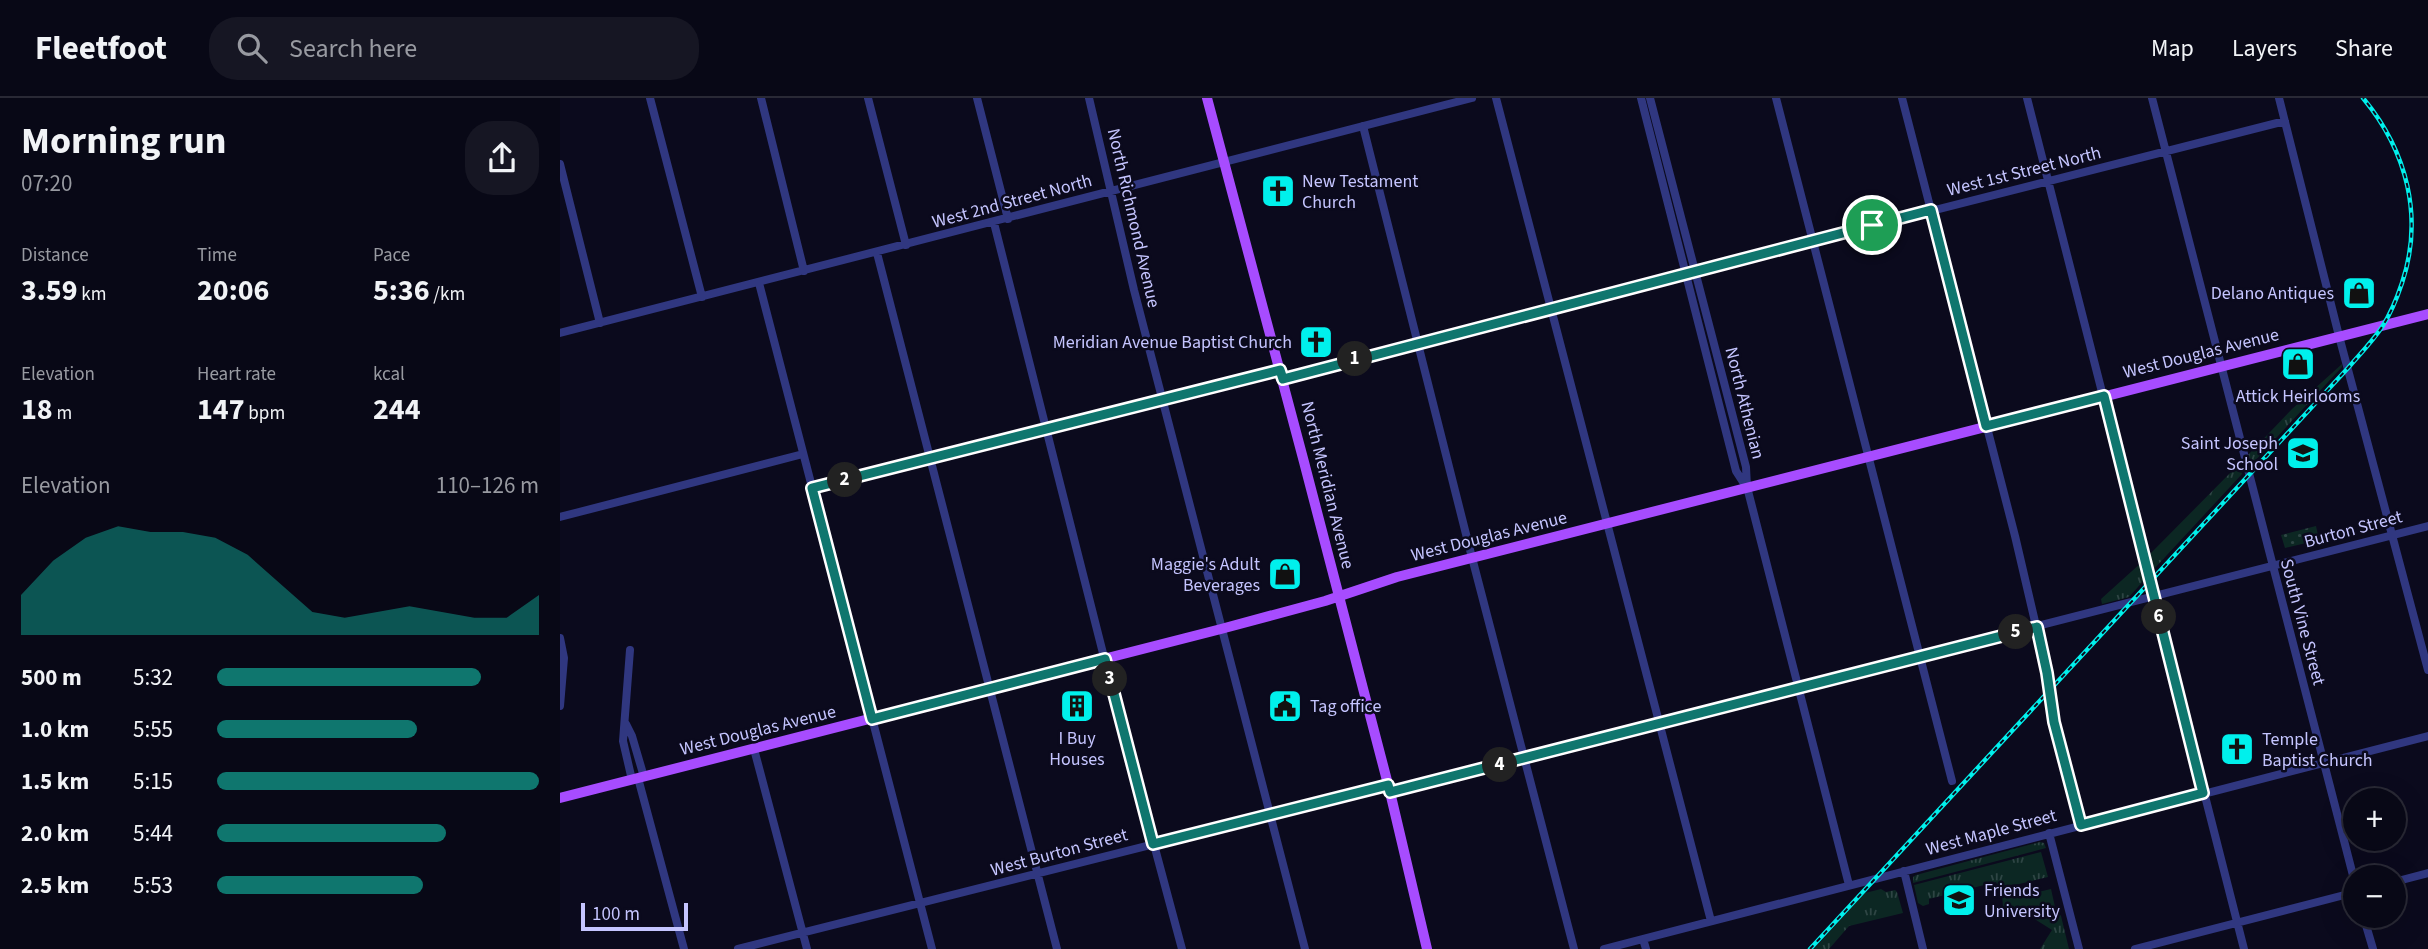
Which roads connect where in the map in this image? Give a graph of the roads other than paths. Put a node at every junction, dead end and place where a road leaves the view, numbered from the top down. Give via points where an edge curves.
1 (650, 98) edge
2 (761, 98) edge
3 (868, 98) edge
4 (977, 98) edge
5 (1089, 98) edge
6 (1207, 98) edge
7 (1472, 98) edge
8 (1496, 98) edge
9 (1641, 98) edge
10 (1650, 98) edge
11 (1776, 98) edge
12 (1902, 98) edge
13 (2027, 98) edge
14 (2152, 98) edge
15 (2279, 98) edge
16 (1454, 100) edge
17 (2285, 121) junction
18 (1363, 126) junction
19 (2166, 151) junction
20 (1225, 162) junction
21 (560, 164) edge
22 (2049, 180) junction
23 (1112, 192) junction
24 (1931, 210) junction
25 (1008, 219) junction
26 (994, 223) junction
27 (1813, 240) junction
28 (905, 245) junction
29 (877, 253) junction
30 (804, 271) junction
31 (1695, 271) junction
32 (1685, 273) junction
33 (759, 283) junction
34 (702, 297) junction
35 (1552, 308) junction
36 (2428, 314) edge
37 (600, 323) junction
38 (560, 333) edge
39 (2339, 336) junction
40 (1418, 343) junction
41 (2221, 366) junction
42 (1282, 375) junction
43 (2104, 396) junction
44 (1163, 399) junction
45 (1986, 426) junction
46 (1046, 429) junction
47 (803, 454) junction
48 (1869, 456) junction
49 (930, 460) junction
50 (1747, 487) junction
51 (812, 488) junction
52 (560, 517) edge
53 (1608, 523) junction
54 (2428, 526) edge
55 (2393, 535) junction
56 (1472, 558) junction
57 (2273, 567) junction
58 (1338, 596) junction
59 (2155, 597) junction
60 (2037, 627) junction
61 (1221, 629) junction
62 (560, 638) edge
63 (631, 650) dead end
64 (1920, 656) junction
65 (1105, 659) junction
66 (2428, 670) edge
67 (1797, 687) junction
68 (989, 689) junction
69 (560, 706) edge
70 (872, 719) junction
71 (1660, 723) junction
72 (2428, 736) edge
73 (754, 749) junction
74 (1525, 759) junction
75 (2323, 762) junction
76 (638, 778) junction
77 (1952, 780) dead end
78 (1389, 788) junction
79 (2203, 793) junction
80 (560, 798) edge
81 (1270, 815) junction
82 (2081, 825) junction
83 (2049, 833) junction
84 (1153, 844) junction
85 (2350, 865) edge
86 (1904, 871) junction
87 (2428, 873) edge
88 (1038, 874) junction
89 (2406, 879) edge
90 (1850, 885) junction
91 (2343, 893) edge
92 (920, 904) junction
93 (1711, 921) junction
94 (2237, 922) junction
95 (2366, 928) edge
96 (803, 933) junction
97 (1643, 939) junction
98 (684, 949) edge
99 (738, 949) edge
100 (807, 949) edge
101 (932, 949) edge
102 (1057, 949) edge
103 (1182, 949) edge
104 (1305, 949) edge
105 (1427, 949) edge
106 (1574, 949) edge
107 (1604, 949) edge
108 (1646, 949) edge
109 (1923, 949) edge
110 (2079, 949) edge
111 (2135, 949) edge
112 (2244, 949) edge
113 (2372, 949) edge

1 - 34 street
2 - 30 street
3 - 28 street
4 - 25 street
5 - 23 street, North Richmond Avenue
6 - 20 main road, North Meridian Avenue
7 - 16 street, West 2nd Street North
8 - 35 street
9 - 32 street, North Athenian
10 - 31 street, North Athenian
11 - 27 street
12 - 24 street
13 - 22 street
14 - 19 street, South Vine Street
15 - 17 street
16 - 18 street, West 2nd Street North
17 - 19 street, West 1st Street North
17 - 39 street
18 - 20 street, West 2nd Street North
18 - 40 street
19 - 22 street, West 1st Street North
19 - 41 street, South Vine Street
20 - 23 street, West 2nd Street North
20 - 42 main road, North Meridian Avenue
21 - 37 street
22 - 24 street, West 1st Street North
22 - 43 street
23 - 25 street, West 2nd Street North
23 - 44 street, North Richmond Avenue
24 - 27 street, West 1st Street North
24 - 45 street
25 - 26 street, West 2nd Street North
26 - 28 street, West 2nd Street North
26 - 46 street
27 - 31 street, West 1st Street North
27 - 48 street
28 - 29 street, West 2nd Street North
29 - 30 street, West 2nd Street North
29 - 49 street
30 - 33 street, West 2nd Street North
31 - 32 street, West 1st Street North
31 - 50 street, North Athenian via 1746,467
32 - 35 street, West 1st Street North
32 - 50 street, North Athenian via 1736,471
33 - 34 street, West 2nd Street North
33 - 47 street
34 - 37 street, West 2nd Street North
35 - 40 street, West 1st Street North
35 - 53 street
36 - 39 main road, West Douglas Avenue
37 - 38 street, West 2nd Street North
39 - 41 main road, West Douglas Avenue
39 - 55 street
40 - 42 street, West 1st Street North
40 - 56 street
41 - 43 main road, West Douglas Avenue
41 - 57 street, South Vine Street
42 - 44 street, West 1st Street North
42 - 58 main road, North Meridian Avenue
43 - 45 main road, West Douglas Avenue
43 - 59 street
44 - 46 street, West 1st Street North
44 - 61 street, North Richmond Avenue
45 - 48 main road, West Douglas Avenue
45 - 60 street
46 - 49 street, West 1st Street North
46 - 65 street
47 - 51 street
47 - 52 street
48 - 50 main road, West Douglas Avenue
48 - 64 street
49 - 51 street, West 1st Street North
49 - 68 street
50 - 53 main road, West Douglas Avenue
50 - 67 street
51 - 70 street
53 - 56 main road, West Douglas Avenue
53 - 71 street
54 - 55 street, Burton Street
55 - 57 street, Burton Street
55 - 66 street
56 - 58 main road, West Douglas Avenue
56 - 74 street
57 - 59 street, Burton Street
57 - 75 street, South Vine Street
58 - 61 main road, West Douglas Avenue
58 - 78 main road, North Meridian Avenue
59 - 60 street, Burton Street
59 - 79 street
60 - 64 street, Burton Street
60 - 82 street via 2054,722
61 - 65 main road, West Douglas Avenue
61 - 81 street, North Richmond Avenue
62 - 69 street via 564,658
63 - 76 street via 626,724
64 - 67 street, West Burton Street
64 - 77 street
65 - 68 main road, West Douglas Avenue
65 - 84 street
67 - 71 street, West Burton Street
67 - 90 street
68 - 70 main road, West Douglas Avenue
68 - 88 street
70 - 73 main road, West Douglas Avenue
70 - 92 street
71 - 74 street, West Burton Street
71 - 93 street
72 - 75 street, West Maple Street
73 - 76 main road, West Douglas Avenue
73 - 96 street
74 - 78 street, West Burton Street
74 - 106 street
75 - 79 street, West Maple Street
75 - 85 street, South Vine Street
76 - 80 main road, West Douglas Avenue
76 - 98 street
78 - 81 street, West Burton Street
78 - 105 main road, North Meridian Avenue
79 - 82 street, West Maple Street
79 - 94 street
81 - 84 street, West Burton Street
81 - 104 street, North Richmond Avenue
82 - 83 street, West Maple Street
83 - 86 street, West Maple Street
83 - 110 street
84 - 88 street, West Burton Street
84 - 103 street
86 - 90 street, West Maple Street
86 - 109 street
87 - 89 street
88 - 92 street, West Burton Street
88 - 102 street
90 - 93 street, West Maple Street
91 - 94 street
92 - 96 street, West Burton Street
92 - 101 street
93 - 97 street, West Maple Street
94 - 111 street
94 - 112 street
95 - 113 street
96 - 99 street, West Burton Street
96 - 100 street
97 - 107 street, West Maple Street
97 - 108 street

